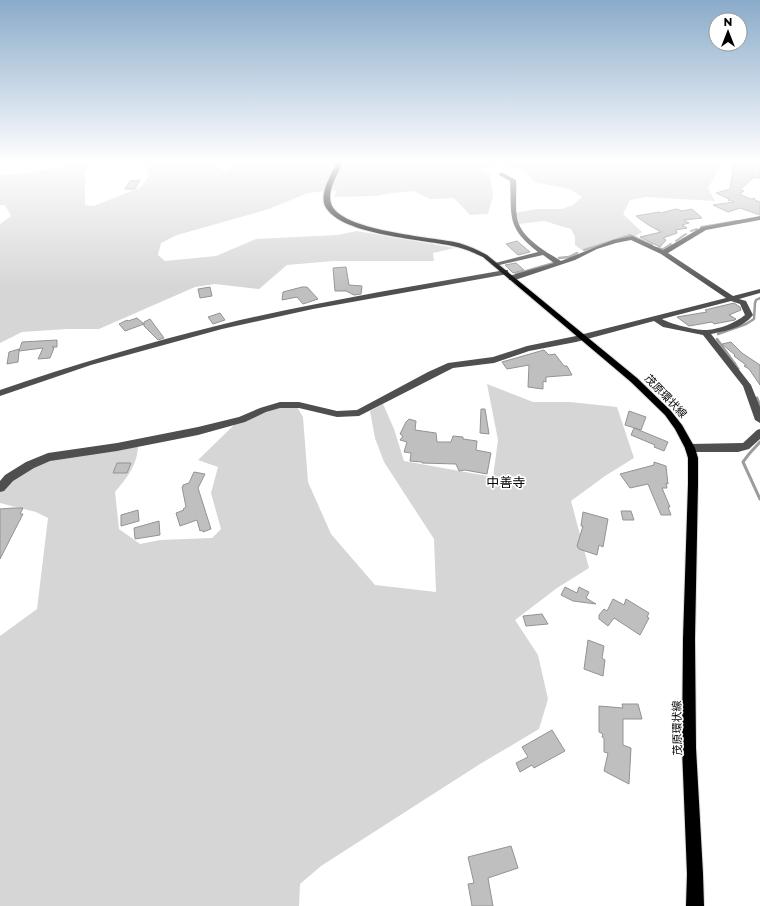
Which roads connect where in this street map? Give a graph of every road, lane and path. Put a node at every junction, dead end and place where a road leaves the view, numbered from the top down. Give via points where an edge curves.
1 (328, 204) edge
2 (514, 204) edge
3 (760, 218) edge
4 (543, 253) junction
5 (663, 253) junction
6 (560, 263) junction
7 (495, 264) junction
8 (508, 275) junction
9 (760, 291) edge
10 (733, 299) junction
11 (654, 318) junction
12 (706, 333) junction
13 (581, 337) junction
14 (0, 393) edge
15 (760, 420) edge
16 (760, 433) edge
17 (690, 448) junction
18 (0, 488) edge
19 (695, 906) edge

1 - 7 main road, 茂原環状線 via 338,217 358,227 460,246 485,256
2 - 4 street via 514,220 518,229
3 - 5 street via 704,228
4 - 6 street
4 - 7 street
5 - 6 street via 636,239 625,238
5 - 10 street
6 - 8 street
7 - 8 main road, 茂原環状線
8 - 13 main road, 茂原環状線
8 - 14 street via 313,307 221,327 88,363
9 - 10 street
10 - 11 street
10 - 12 street via 743,303 749,315 736,325
11 - 12 street via 666,326
11 - 13 street
12 - 15 street via 747,385
13 - 17 main road, 茂原環状線 via 634,380 668,413
13 - 18 street via 527,349 494,360 451,365 359,413 337,414 280,405 242,420 198,431 48,457 9,478
16 - 17 street via 746,446 738,448
17 - 19 main road, 茂原環状線 via 693,458 693,484 689,741

